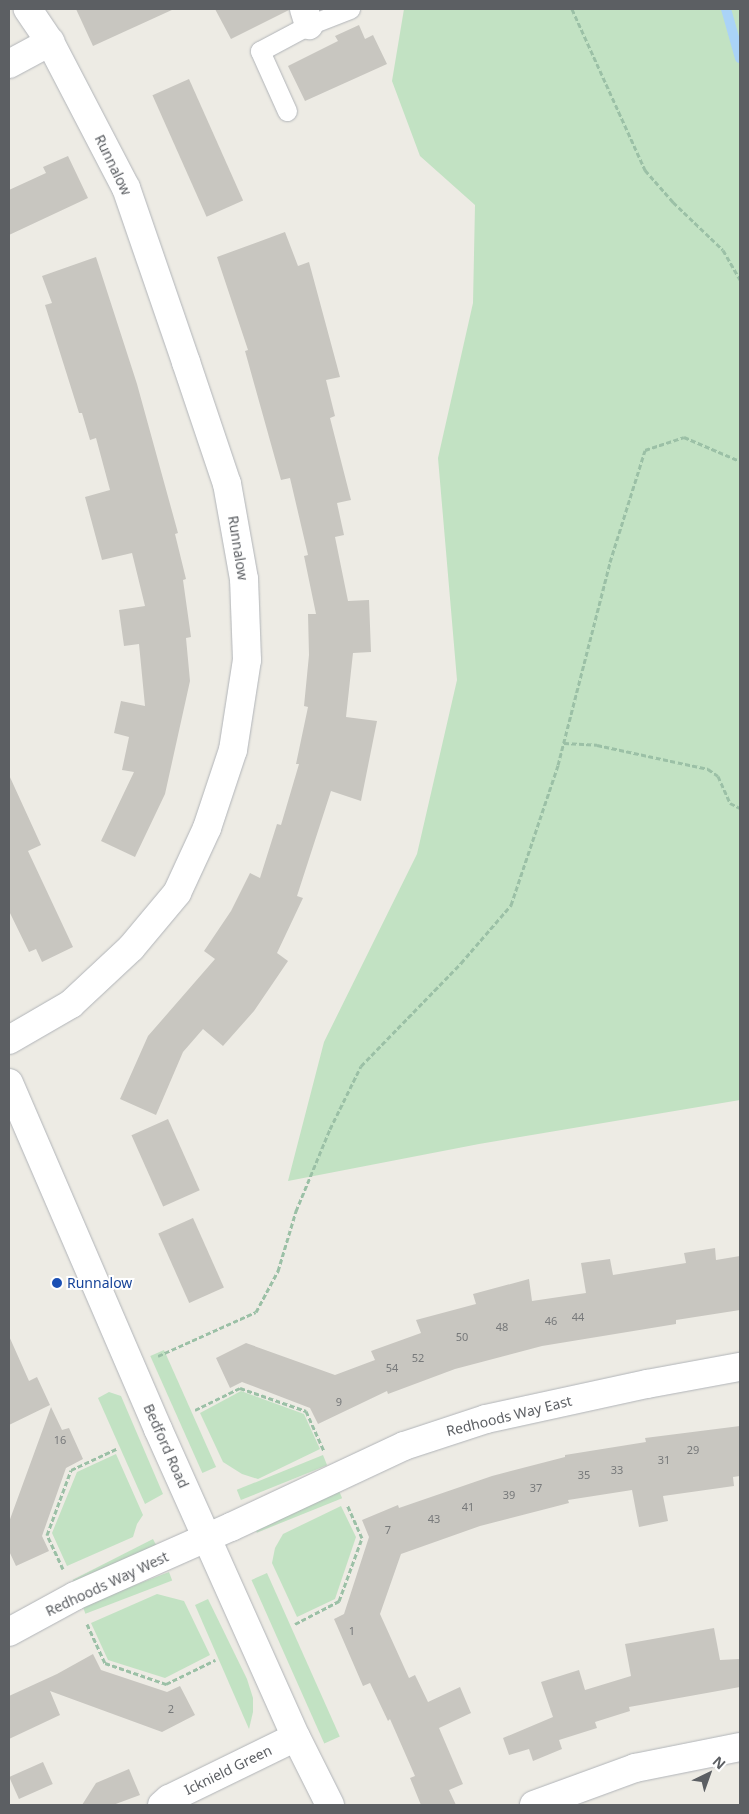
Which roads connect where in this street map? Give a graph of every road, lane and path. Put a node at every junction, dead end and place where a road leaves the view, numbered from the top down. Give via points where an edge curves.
1 (28, 9) edge
2 (350, 9) edge
3 (572, 9) edge
4 (306, 17) edge
5 (50, 42) junction
6 (9, 64) edge
7 (287, 111) dead end
8 (740, 280) edge
9 (740, 461) edge
10 (564, 743) junction
11 (740, 808) edge
12 (9, 1040) edge
13 (9, 1083) edge
14 (740, 1367) edge
15 (132, 1368) junction
16 (195, 1410) dead end
17 (116, 1448) dead end
18 (324, 1451) dead end
19 (345, 1500) dead end
20 (207, 1538) junction
21 (64, 1572) dead end
22 (86, 1622) dead end
23 (295, 1624) dead end
24 (9, 1632) edge
25 (215, 1660) dead end
26 (296, 1737) junction
27 (740, 1747) edge
28 (162, 1805) edge
29 (330, 1805) edge
30 (534, 1805) edge

1 - 5 street, Runnalow
2 - 4 lane
3 - 8 path via 645,170 673,202 724,250
4 - 7 lane via 260,51
5 - 6 street
5 - 12 street, Runnalow via 126,188 227,484 244,579 247,660 233,750 207,828 177,893 131,948 71,1004
9 - 10 path via 684,437 645,450 610,562
10 - 11 path via 597,746 708,769 718,776 730,803
10 - 15 path via 511,905 461,964 360,1066 296,1211 278,1271 256,1312
13 - 15 street, Bedford Road
14 - 20 street, Redhoods Way East via 486,1419 404,1446
15 - 20 street, Bedford Road
16 - 18 path via 240,1388 306,1411
17 - 21 path via 71,1470 47,1535
19 - 23 path via 362,1538 340,1601
20 - 24 street, Redhoods Way West via 75,1596
20 - 26 street, Bedford Road
22 - 25 path via 105,1664 166,1684
26 - 28 street, Icknield Green
26 - 29 street, Bedford Road
27 - 30 street via 635,1768

